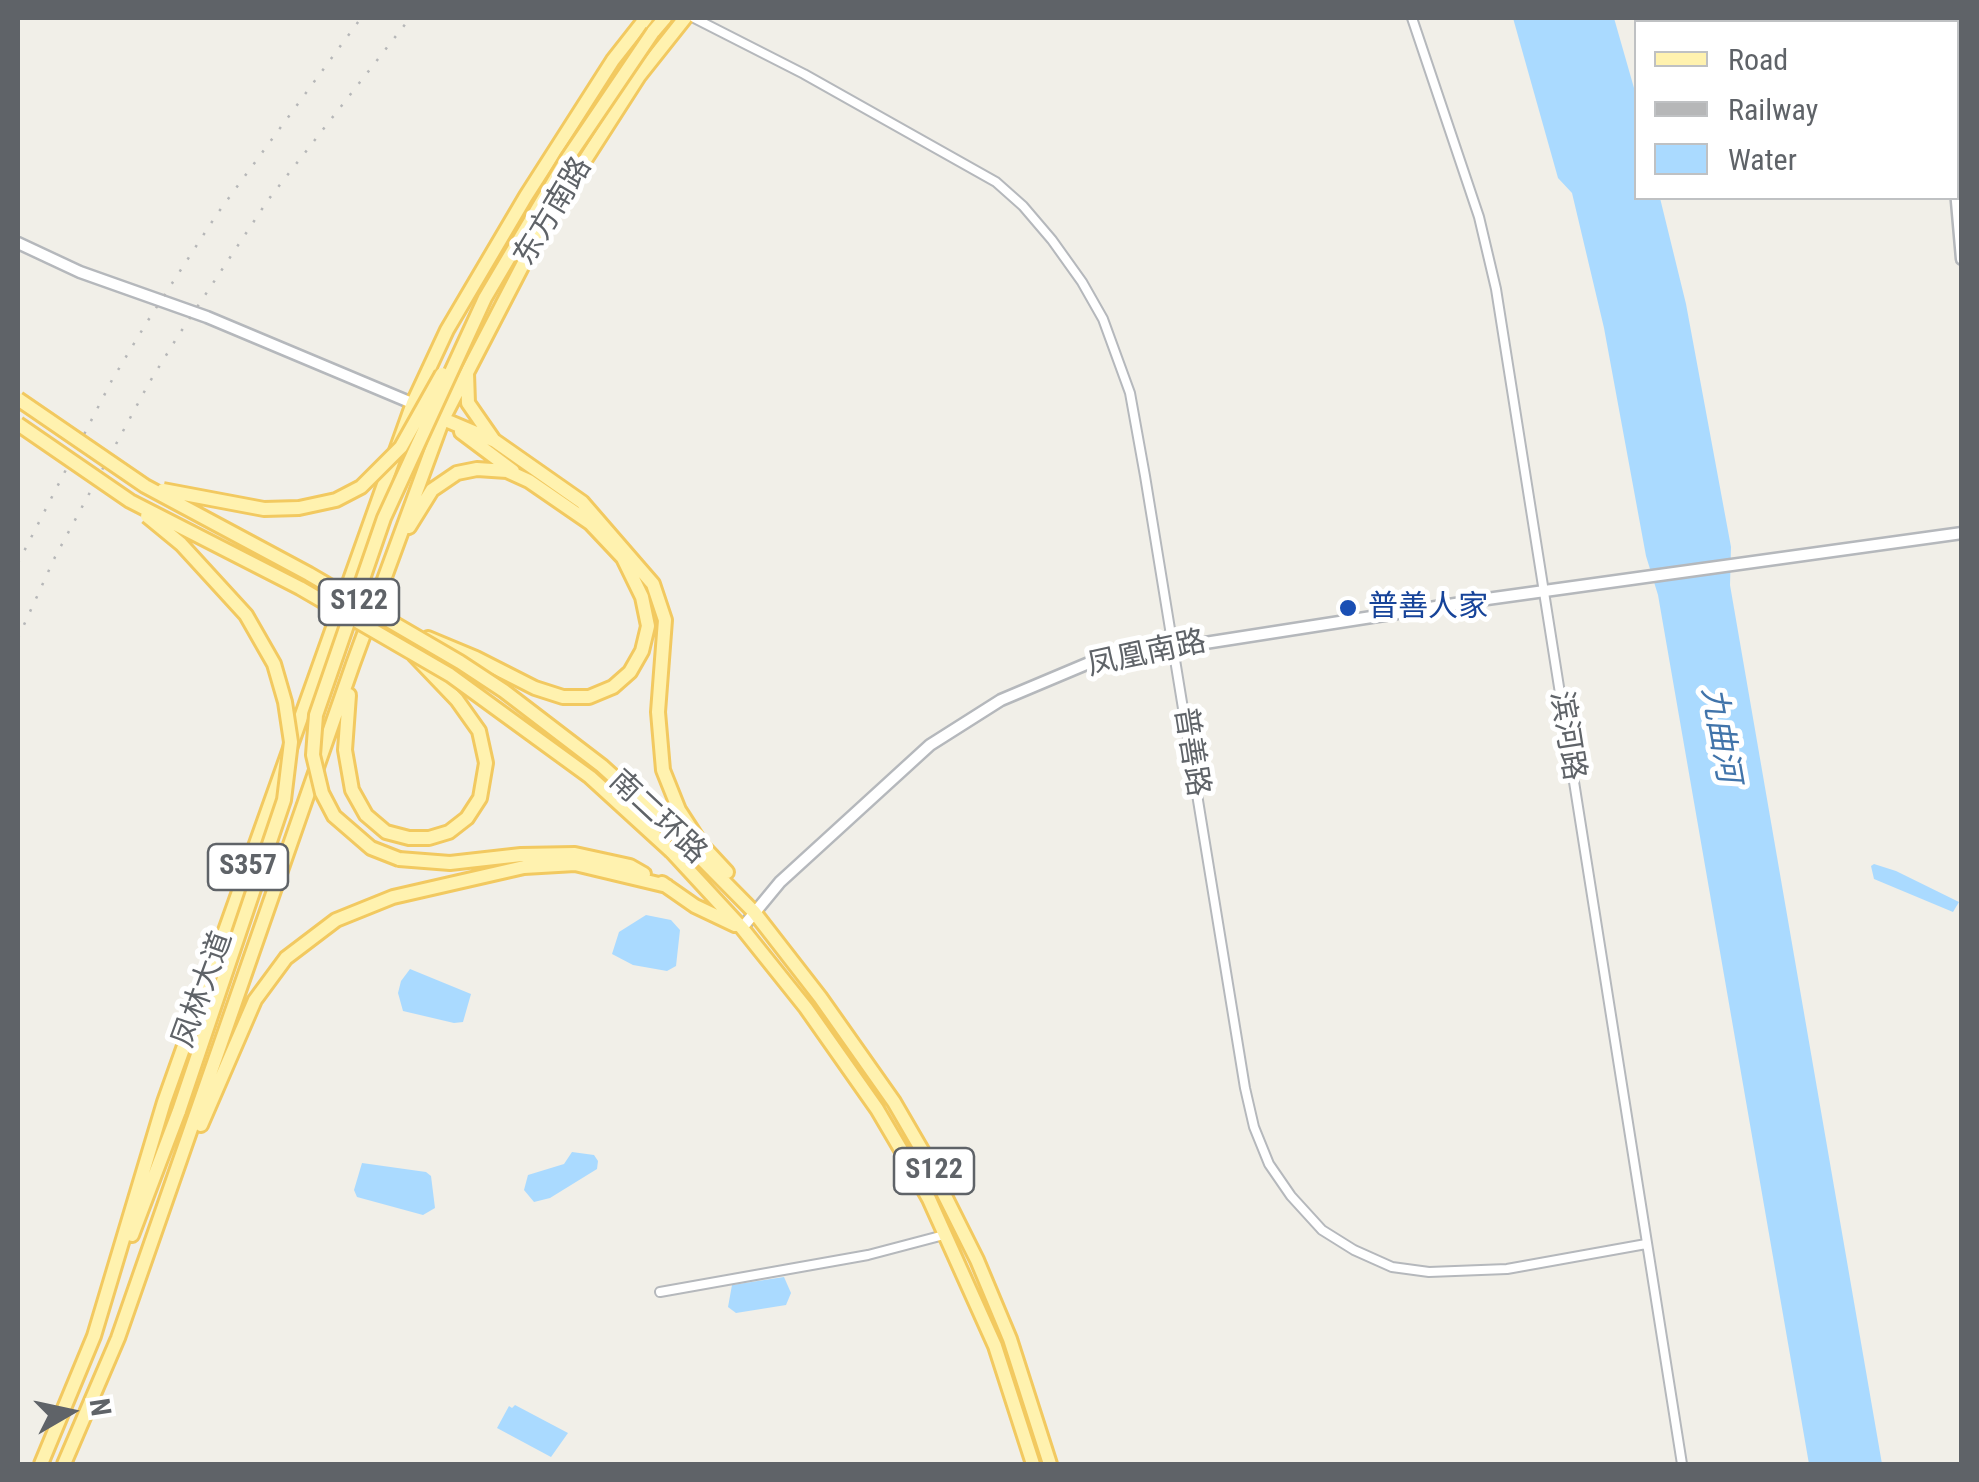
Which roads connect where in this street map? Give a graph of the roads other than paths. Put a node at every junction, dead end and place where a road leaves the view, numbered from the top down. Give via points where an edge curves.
1 (646, 18) edge
2 (665, 18) edge
3 (685, 18) edge
4 (694, 18) edge
5 (1412, 18) edge
6 (1959, 84) edge
7 (1962, 117) edge
8 (1957, 200) edge
9 (18, 243) edge
10 (1962, 259) edge
11 (485, 298) junction
12 (466, 370) junction
13 (18, 400) edge
14 (414, 403) junction
15 (442, 419) junction
16 (18, 424) edge
17 (495, 441) junction
18 (528, 481) junction
19 (145, 486) junction
20 (130, 501) junction
21 (1962, 533) edge
22 (396, 546) junction
23 (1543, 591) junction
24 (410, 631) junction
25 (1173, 647) junction
26 (409, 650) junction
27 (354, 664) junction
28 (522, 861) junction
29 (754, 912) junction
30 (742, 928) junction
31 (946, 1235) junction
32 (1646, 1244) junction
33 (660, 1292) dead end
34 (94, 1336) junction
35 (118, 1338) junction
36 (1028, 1392) junction
37 (1013, 1398) junction
38 (41, 1464) edge
39 (64, 1464) edge
40 (1032, 1464) edge
41 (1050, 1464) edge
42 (1682, 1464) edge

1 - 14 main road, 东方南路 via 526,196 447,330
2 - 11 main road, bridge via 587,128
3 - 12 main road, 东方南路 via 639,76 544,224
4 - 25 street, 普善路 via 996,182 1052,240 1103,319 1130,394
5 - 23 street, 滨河路 via 1479,217 1496,289
6 - 7 street
8 - 10 street
9 - 14 street
11 - 19 main road, bridge via 402,447 361,487 336,500 264,509
11 - 28 main road, bridge via 384,518 316,715 313,755 334,816 370,848 425,863
12 - 15 main road, 东方南路
12 - 17 main road via 468,403
13 - 19 main road, 南二环路 / S122, bridge
14 - 15 street
14 - 34 main road, 凤林大道 / S357 via 164,1102
15 - 17 main road
15 - 18 main road
15 - 22 main road, 凤林大道 / S357
16 - 20 main road, 南二环路 / S122, bridge
17 - 29 main road via 582,502 653,584 665,620 658,712 663,770 679,810
18 - 22 main road via 477,468 457,473 432,490
18 - 24 main road, bridge via 590,523 623,558 648,626 630,672 589,696 563,697
19 - 24 main road, 南二环路 / S122, bridge
20 - 26 main road, 南二环路 / S122, bridge
20 - 34 main road, bridge via 246,615 274,664 291,742 284,800
21 - 23 street, 凤凰南路
22 - 27 main road, 凤林大道 / S357
23 - 25 street, 凤凰南路
23 - 32 street, 滨河路
24 - 29 main road, 南二环路 / S122, bridge via 602,766
25 - 29 street, 凤凰南路 via 1096,660 987,708 930,745
25 - 32 street, 普善路 via 1245,1088 1254,1127 1291,1196 1322,1230 1354,1250 1428,1272 1506,1269
26 - 27 main road, bridge via 479,732 486,763 480,798 466,818 429,838 386,832 352,790 345,735
26 - 30 main road, 南二环路 / S122, bridge via 590,778
27 - 35 main road, 凤林大道 / S357
28 - 30 main road via 575,854 630,866
28 - 35 main road via 336,920 286,958 255,1000 231,1052
29 - 30 street, 凤凰南路
29 - 36 main road, 南二环路 / S122 via 856,1047 923,1152 976,1260
30 - 31 main road, 南二环路 / S122 via 877,1109
31 - 33 street
31 - 37 main road, 南二环路 / S122
32 - 42 street, 滨河路
34 - 38 main road, 凤林大道 / S357
35 - 39 main road, 凤林大道 / S357
36 - 37 main road
36 - 41 main road, 南二环路 / S122
37 - 40 main road, 南二环路 / S122

